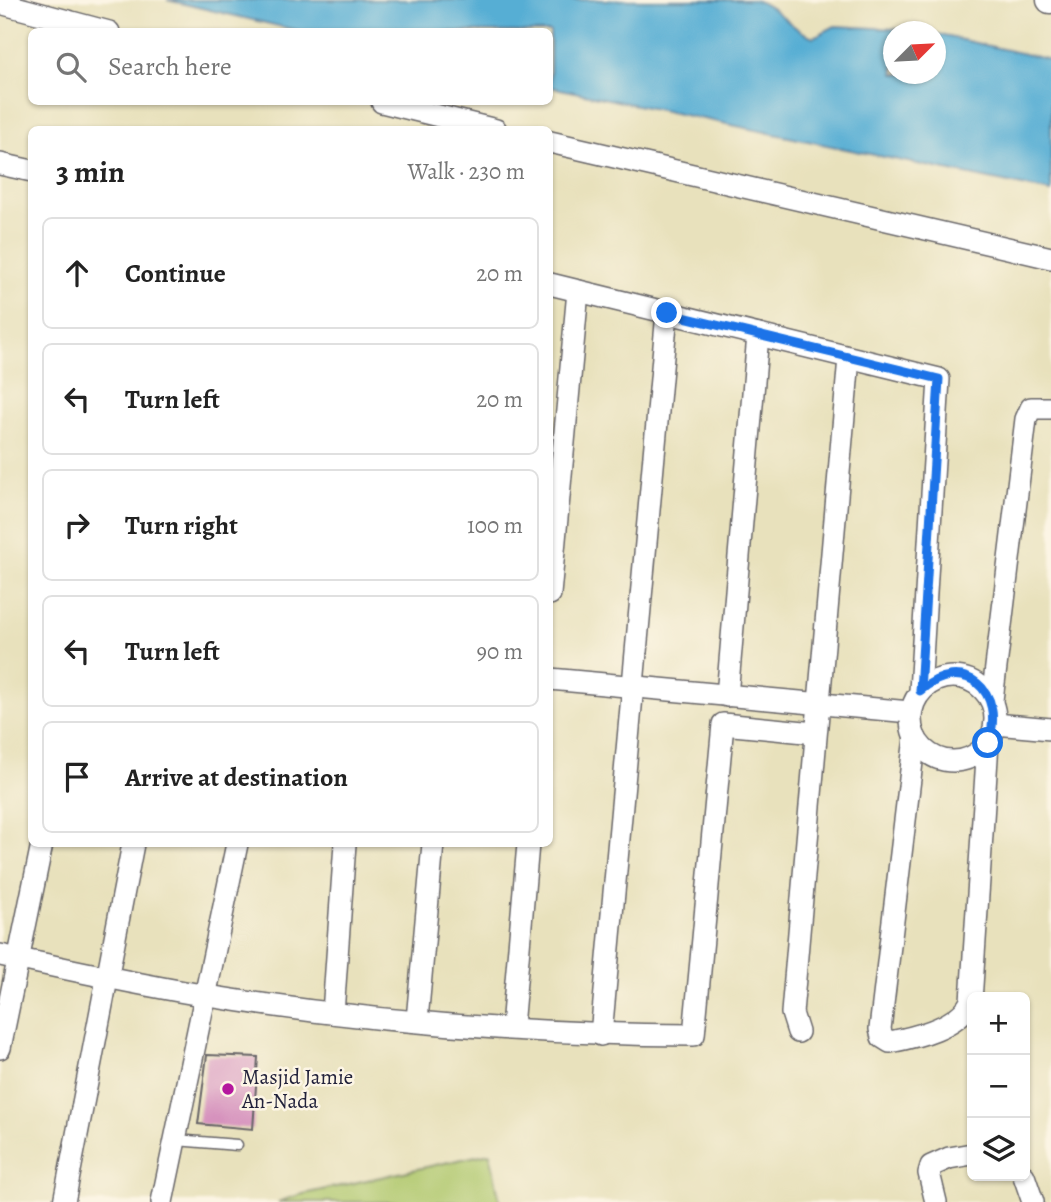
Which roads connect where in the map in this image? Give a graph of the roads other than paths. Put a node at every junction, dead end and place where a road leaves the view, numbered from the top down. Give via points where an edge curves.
1 (0, 3) edge
2 (93, 28) edge
3 (394, 105) edge
4 (480, 126) edge
5 (553, 143) edge
6 (0, 164) edge
7 (28, 170) edge
8 (1051, 258) edge
9 (553, 285) edge
10 (578, 291) junction
11 (667, 313) junction
12 (758, 335) junction
13 (849, 358) junction
14 (1051, 408) edge
15 (553, 562) edge
16 (553, 679) edge
17 (634, 686) junction
18 (920, 691) junction
19 (727, 696) junction
20 (992, 700) junction
21 (817, 702) junction
22 (910, 712) junction
23 (1051, 729) edge
24 (814, 733) junction
25 (992, 734) junction
26 (915, 737) junction
27 (41, 847) edge
28 (132, 847) edge
29 (236, 847) edge
30 (345, 847) edge
31 (433, 847) edge
32 (528, 847) edge
33 (9, 957) edge
34 (106, 975) junction
35 (207, 996) junction
36 (333, 1013) junction
37 (417, 1020) junction
38 (512, 1027) junction
39 (798, 1032) dead end
40 (601, 1035) junction
41 (0, 1048) edge
42 (176, 1140) junction
43 (237, 1145) dead end
44 (967, 1155) edge
45 (1026, 1181) edge
46 (64, 1202) edge
47 (162, 1202) edge
48 (936, 1202) edge
49 (1033, 1202) edge

1 - 2 street
3 - 4 street
5 - 8 street
6 - 7 street
9 - 10 street
10 - 11 street
10 - 15 street
11 - 12 street
11 - 17 street
12 - 13 street
12 - 19 street
13 - 18 street via 939,379
13 - 21 street
14 - 20 street via 1036,406 1026,419
16 - 17 street
17 - 19 street
17 - 40 street
18 - 20 street via 931,682 958,676 972,680
18 - 22 street
19 - 21 street
20 - 25 street
21 - 22 street
21 - 24 street
22 - 26 street
23 - 25 street
24 - 39 street via 792,1013
24 - 40 street via 723,724 694,1035
25 - 26 street via 975,755 959,761 941,760 926,752
25 - 26 street via 971,1002 954,1021 890,1042 880,1030
27 - 33 street
28 - 34 street
29 - 35 street
30 - 36 street
31 - 37 street
32 - 38 street
33 - 34 street
33 - 41 street
34 - 35 street
34 - 46 street
35 - 36 street
35 - 42 street
36 - 37 street
37 - 38 street
38 - 40 street
42 - 43 lane
42 - 47 street
44 - 48 street via 932,1166 929,1173
45 - 49 street

